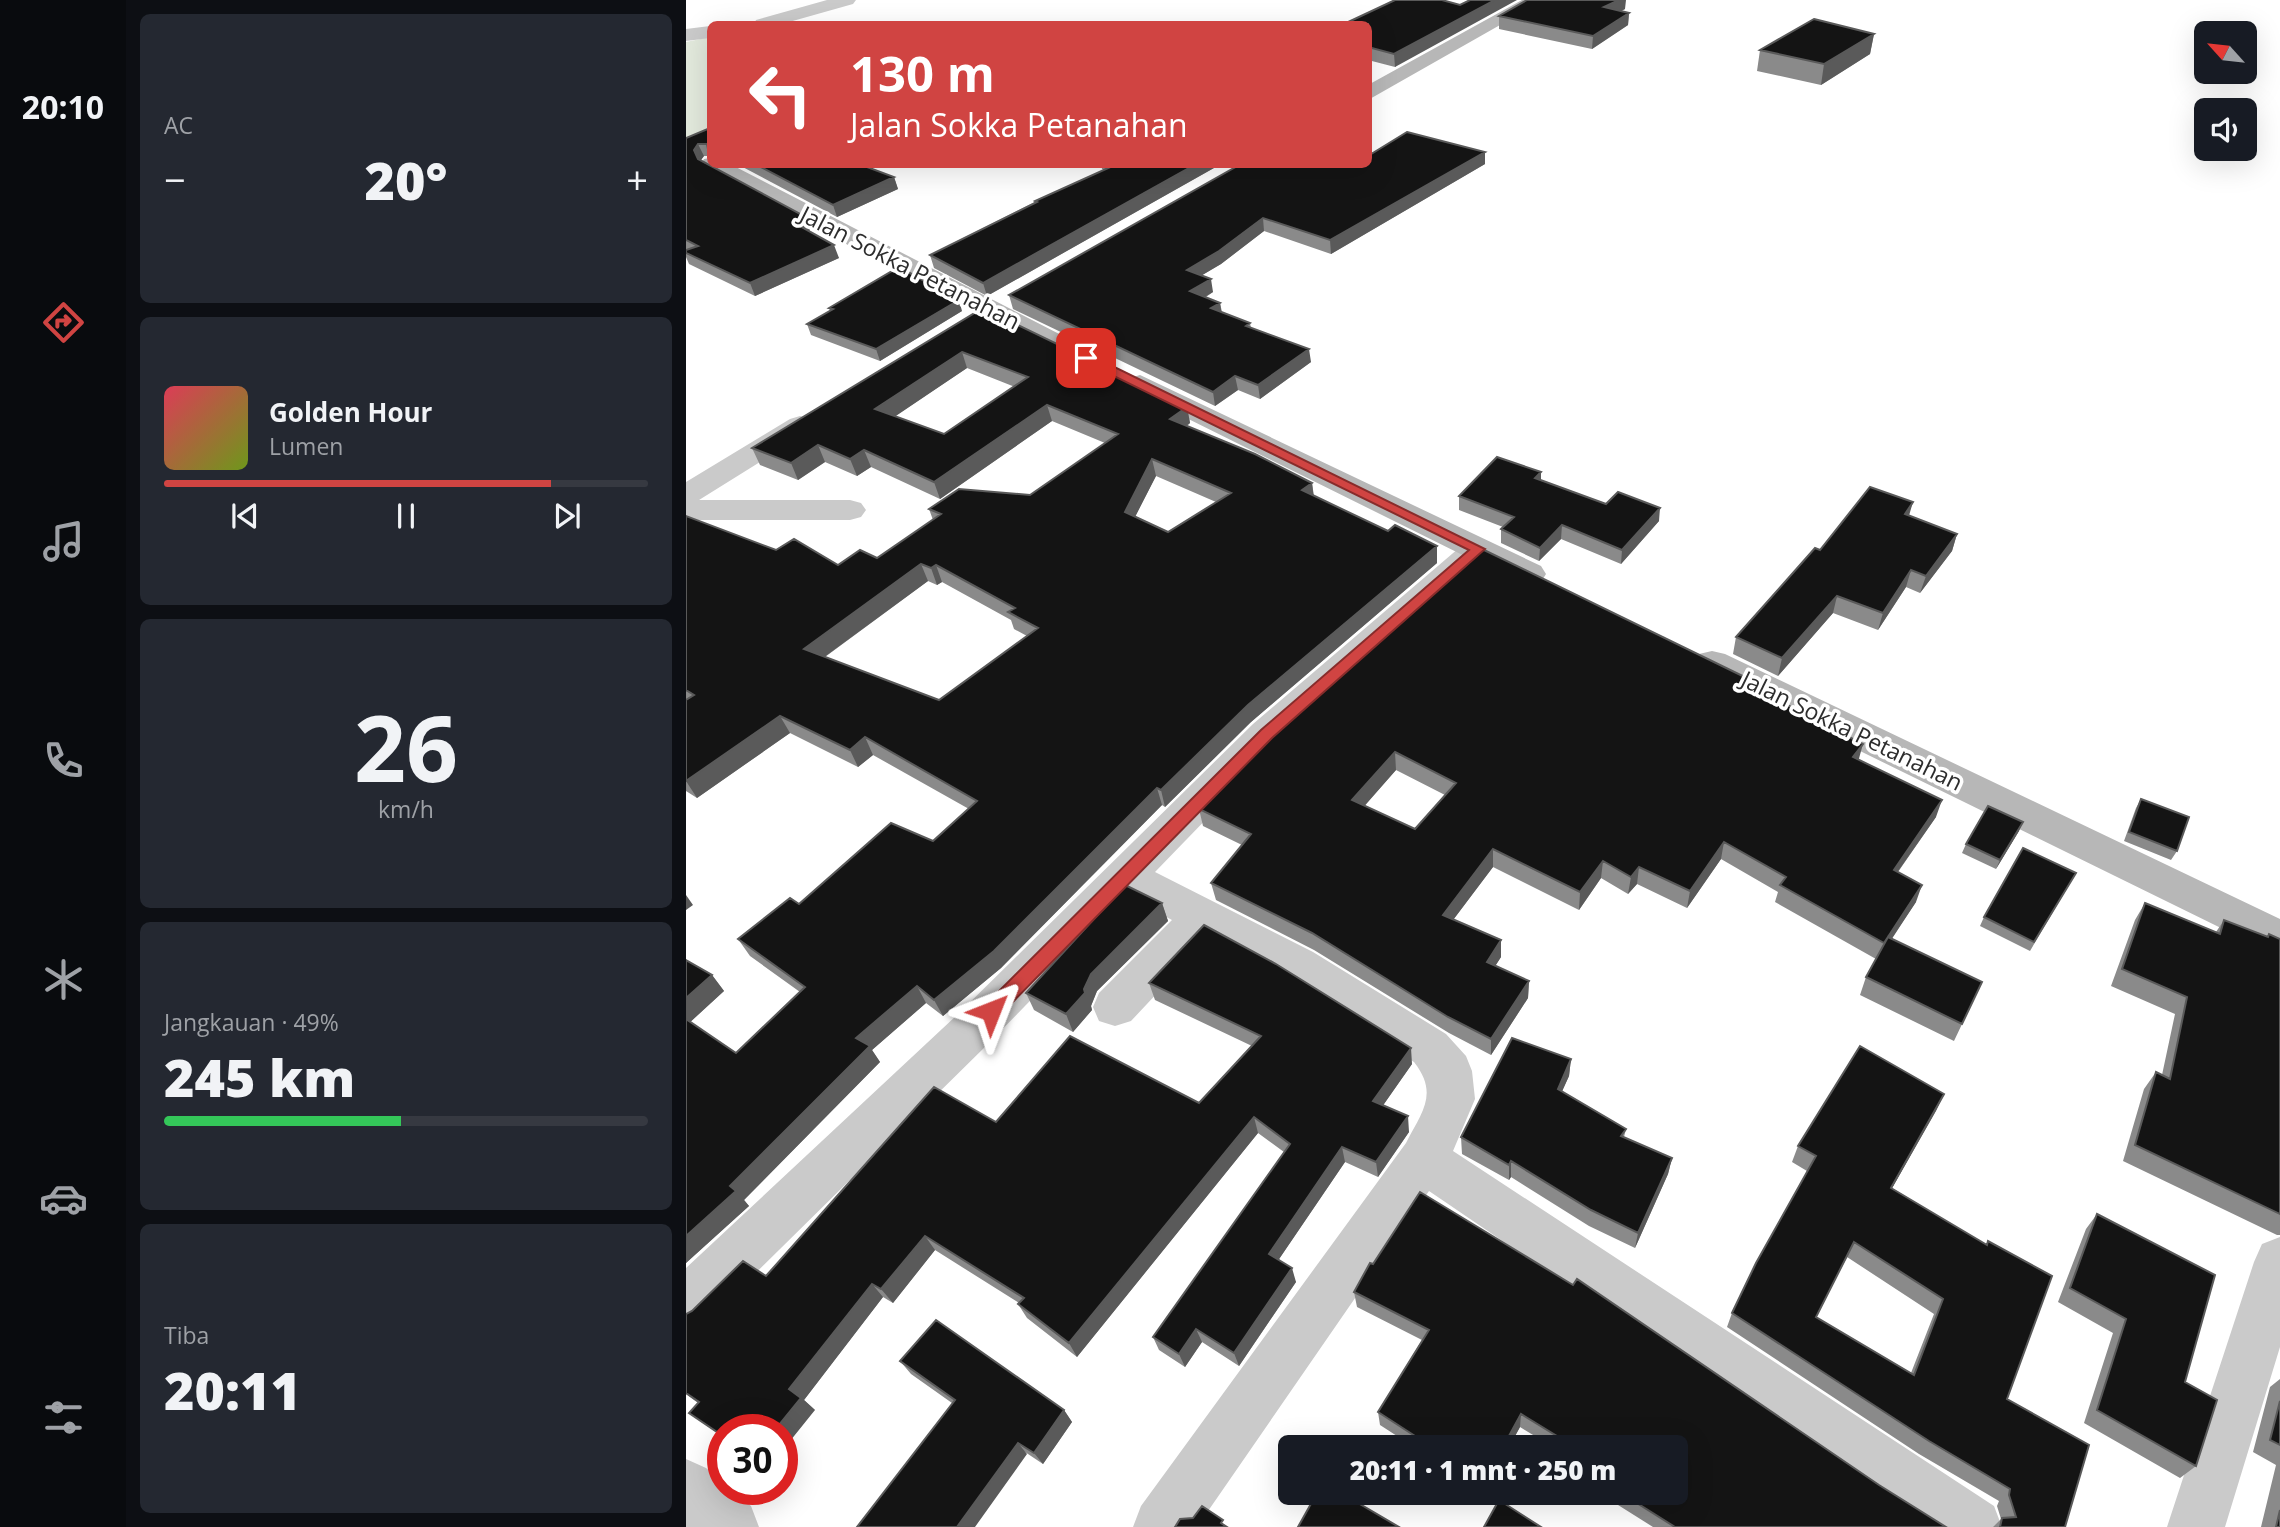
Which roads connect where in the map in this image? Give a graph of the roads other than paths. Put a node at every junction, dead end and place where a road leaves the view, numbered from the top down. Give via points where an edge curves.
1 (847, 0) edge
2 (1535, 0) edge
3 (773, 21) edge
4 (707, 32) edge
5 (686, 35) edge
6 (1372, 92) edge
7 (718, 168) edge
8 (825, 410) edge
9 (686, 495) edge
10 (686, 510) edge
11 (850, 510) dead end
12 (1478, 549) junction
13 (1553, 585) edge
14 (1691, 653) edge
15 (1126, 876) junction
16 (1202, 917) junction
17 (2280, 939) edge
18 (1115, 1007) dead end
19 (1423, 1160) junction
20 (2280, 1262) edge
21 (686, 1304) edge
22 (686, 1488) edge
23 (730, 1527) edge
24 (1163, 1527) edge
25 (1973, 1527) edge
26 (2196, 1527) edge

1 - 3 street
2 - 6 street
4 - 5 street
7 - 12 street, Jalan Sokka Petanahan via 987,310
8 - 9 street
10 - 11 street
12 - 13 street, Jalan Sokka Petanahan
12 - 15 street via 1266,734
14 - 17 street, Jalan Sokka Petanahan
15 - 16 street
15 - 21 street
16 - 18 street
16 - 19 street via 1297,965 1430,1048 1449,1071 1451,1099
19 - 24 street
19 - 25 street
20 - 26 street
22 - 23 street

